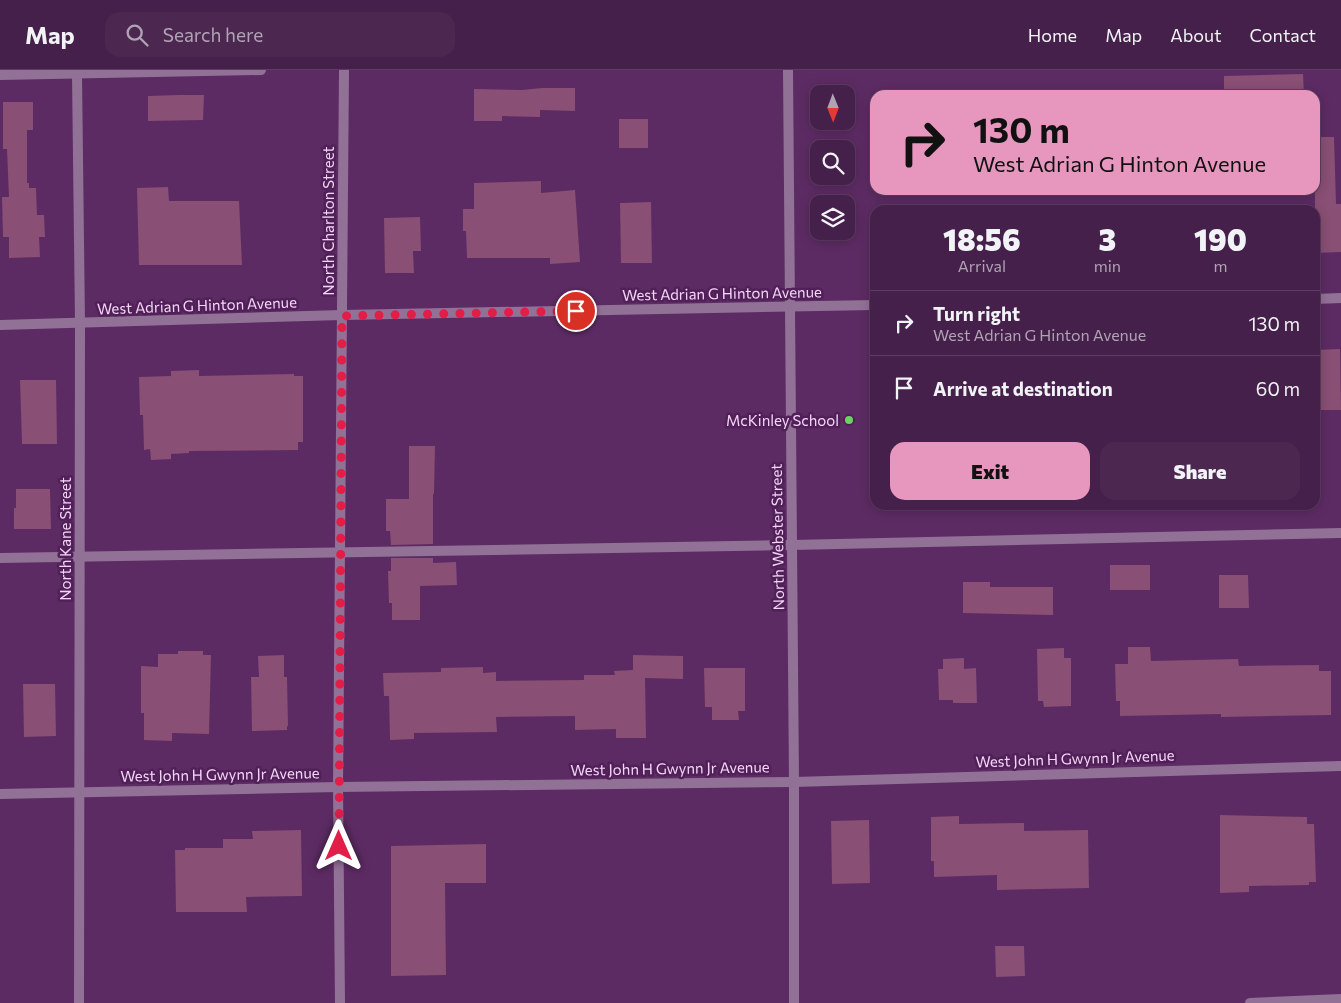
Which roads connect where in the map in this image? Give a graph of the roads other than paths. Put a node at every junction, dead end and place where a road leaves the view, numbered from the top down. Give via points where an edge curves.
1 (261, 70) edge
2 (344, 70) edge
3 (788, 70) edge
4 (77, 74) junction
5 (0, 75) edge
6 (1341, 298) edge
7 (1320, 299) edge
8 (870, 305) edge
9 (790, 306) junction
10 (342, 316) junction
11 (80, 323) junction
12 (0, 325) edge
13 (1341, 533) edge
14 (792, 545) junction
15 (340, 552) junction
16 (80, 557) junction
17 (0, 558) edge
18 (1341, 766) edge
19 (794, 782) junction
20 (338, 787) junction
21 (80, 793) junction
22 (0, 794) edge
23 (1341, 999) edge
24 (79, 1003) edge
25 (340, 1003) edge
26 (794, 1003) edge
27 (1250, 1003) edge

1 - 4 street
2 - 10 street, North Charlton Street
3 - 9 street, North Webster Street
4 - 5 street
4 - 11 street, North Kane Street
6 - 7 street
8 - 9 street, West Adrian G Hinton Avenue
9 - 10 street, West Adrian G Hinton Avenue
9 - 14 street, North Webster Street
10 - 11 street, West Adrian G Hinton Avenue
10 - 15 street, North Charlton Street
11 - 12 street, West Adrian G Hinton Avenue
11 - 16 street, North Kane Street
13 - 14 street
14 - 15 street
14 - 19 street, North Webster Street
15 - 16 street
15 - 20 street, North Charlton Street
16 - 17 street
16 - 21 street, North Kane Street
18 - 19 street, West John H Gwynn Jr Avenue
19 - 20 street, West John H Gwynn Jr Avenue
19 - 26 street, North Webster Street
20 - 21 street, West John H Gwynn Jr Avenue
20 - 25 street, North Charlton Street
21 - 22 street, West John H Gwynn Jr Avenue
21 - 24 street, North Kane Street
23 - 27 street

